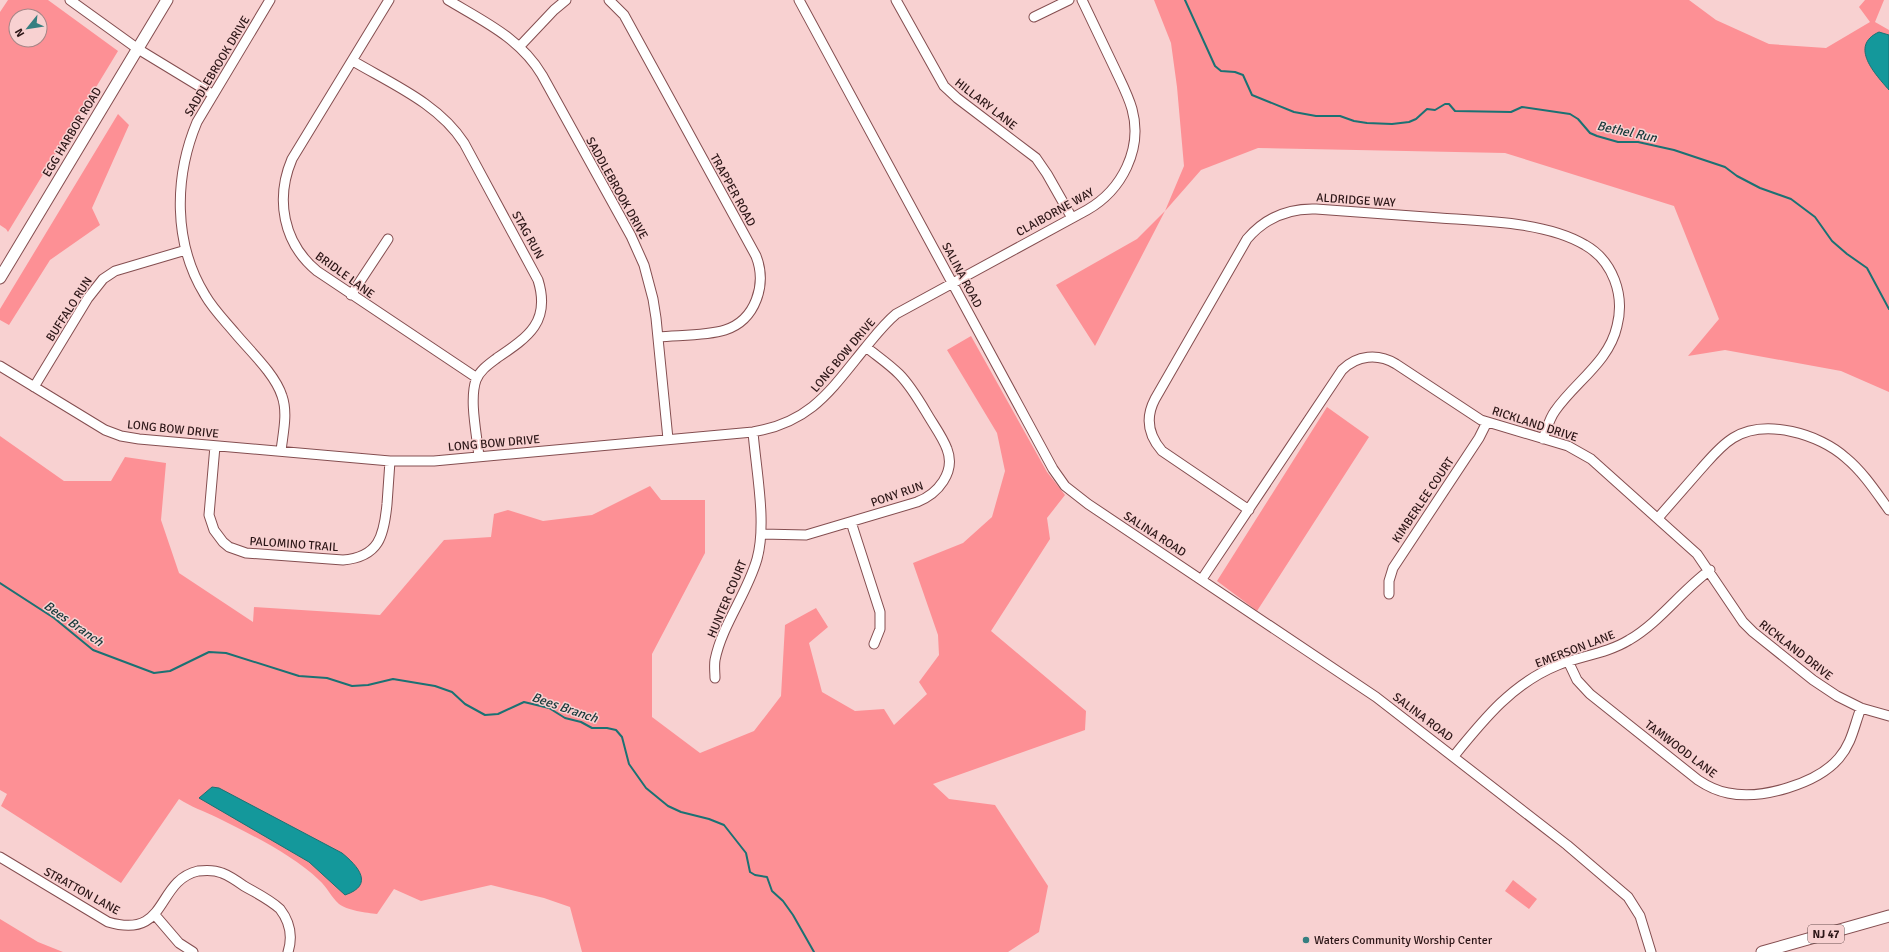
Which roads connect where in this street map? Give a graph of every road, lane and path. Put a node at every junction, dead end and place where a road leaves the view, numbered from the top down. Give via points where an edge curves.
1 (70, 0) edge
2 (167, 0) edge
3 (270, 0) edge
4 (389, 0) edge
5 (448, 0) edge
6 (566, 0) edge
7 (609, 0) edge
8 (811, 0) edge
9 (896, 0) edge
10 (1069, 0) edge
11 (1082, 0) edge
12 (801, 2) edge
13 (1034, 17) dead end
14 (520, 46) junction
15 (138, 49) junction
16 (353, 61) junction
17 (212, 94) junction
18 (1072, 218) junction
19 (388, 239) dead end
20 (186, 250) junction
21 (0, 278) edge
22 (953, 282) junction
23 (351, 295) junction
24 (658, 337) junction
25 (866, 347) junction
26 (0, 366) edge
27 (477, 378) junction
28 (34, 387) junction
29 (1487, 422) junction
30 (752, 432) junction
31 (668, 439) junction
32 (1544, 439) junction
33 (215, 446) junction
34 (281, 451) junction
35 (479, 456) junction
36 (390, 461) junction
37 (1249, 510) junction
38 (1889, 510) edge
39 (1658, 518) junction
40 (851, 522) junction
41 (761, 534) junction
42 (1710, 570) junction
43 (1202, 579) junction
44 (1389, 594) dead end
45 (874, 644) dead end
46 (1568, 662) junction
47 (715, 678) dead end
48 (1862, 708) junction
49 (1889, 716) edge
50 (1454, 756) junction
51 (0, 857) edge
52 (154, 916) junction
53 (1889, 916) edge
54 (193, 952) edge
55 (288, 952) edge
56 (1651, 952) edge
57 (1762, 952) edge

1 - 15 street
2 - 15 main road, EGG HARBOR ROAD
3 - 17 street, SADDLEBROOK DRIVE
4 - 16 street, BRIDLE LANE
5 - 14 street, SADDLEBROOK DRIVE via 499,30
6 - 14 street
7 - 24 street, TRAPPER ROAD via 624,16 756,256 760,270 761,283 757,300 740,322 720,331
8 - 12 street
9 - 18 street, HILLARY LANE via 944,86 1036,158
10 - 13 street
11 - 18 street, CLAIBORNE WAY via 1128,98 1134,120 1134,142 1129,163 1115,187 1096,205
12 - 22 street, SALINA ROAD
14 - 24 street, SADDLEBROOK DRIVE via 542,75 638,250 654,299
15 - 17 street
15 - 21 main road, EGG HARBOR ROAD
16 - 23 street, BRIDLE LANE via 296,151 286,174 283,194 286,224 300,253 316,271
16 - 27 street, STAG RUN via 424,103 441,115 454,129 538,280 543,297 535,327 526,338 486,367
17 - 20 street, SADDLEBROOK DRIVE via 192,133 182,177 180,212
18 - 22 street, CLAIBORNE WAY
19 - 23 street
20 - 28 street, BUFFALO RUN via 115,271 102,279
20 - 34 street, SADDLEBROOK DRIVE via 195,276 209,302 272,376 280,390 284,413
22 - 25 street, LONG BOW DRIVE via 896,314 880,328
22 - 43 street, SALINA ROAD via 1053,469 1065,486
23 - 27 street, BRIDLE LANE
24 - 31 street, SADDLEBROOK DRIVE
25 - 30 street, LONG BOW DRIVE via 814,408 788,423
25 - 40 street, PONY RUN via 910,386 944,442 948,450 949,464 946,478 932,495 918,502
26 - 28 street, LONG BOW DRIVE
27 - 35 street via 473,398
28 - 33 street, LONG BOW DRIVE via 95,424 121,436
29 - 32 street, RICKLAND DRIVE
29 - 37 street, RICKLAND DRIVE via 1388,360 1374,356 1357,360 1340,374
29 - 44 street, KIMBERLEE COURT via 1393,568
30 - 31 street, LONG BOW DRIVE
30 - 41 street, HUNTER COURT
31 - 35 street, LONG BOW DRIVE
32 - 37 street, ALDRIDGE WAY via 1554,411 1604,355 1617,327 1620,307 1616,283 1607,266 1594,251 1564,236 1499,222 1310,209 1289,211 1268,220 1247,239 1149,412 1150,433 1162,451
32 - 39 street, RICKLAND DRIVE via 1568,446 1587,456
33 - 34 street, LONG BOW DRIVE
33 - 36 street, PALOMINO TRAIL via 209,510 211,523 223,542 246,553 343,560 365,555 376,546 384,532
34 - 36 street, LONG BOW DRIVE
35 - 36 street, LONG BOW DRIVE via 418,462
37 - 43 street, RICKLAND DRIVE
38 - 39 street via 1852,464 1835,450 1810,438 1765,428 1741,433 1725,444
39 - 42 street, RICKLAND DRIVE via 1694,551
40 - 41 street, PONY RUN via 806,535
40 - 45 street via 880,612 880,629
41 - 47 street, HUNTER COURT via 753,572 719,646
42 - 46 street, EMERSON LANE via 1696,580 1644,630 1629,640
42 - 48 street, RICKLAND DRIVE via 1743,622 1753,632 1821,686
43 - 50 street, SALINA ROAD via 1376,697
46 - 48 street, TAMWOOD LANE via 1577,680 1590,694 1698,780 1728,793 1750,794 1791,787 1823,773 1836,762 1848,746
46 - 50 street, EMERSON LANE via 1534,677 1506,697 1481,722
48 - 49 street, RICKLAND DRIVE
50 - 56 street, SALINA ROAD via 1628,897 1640,916
51 - 52 street, STRATTON LANE via 108,922 130,926
52 - 54 street via 179,943
52 - 55 street via 172,888 184,876 200,871 216,871 280,909 290,930
53 - 57 main road, NJ 47

